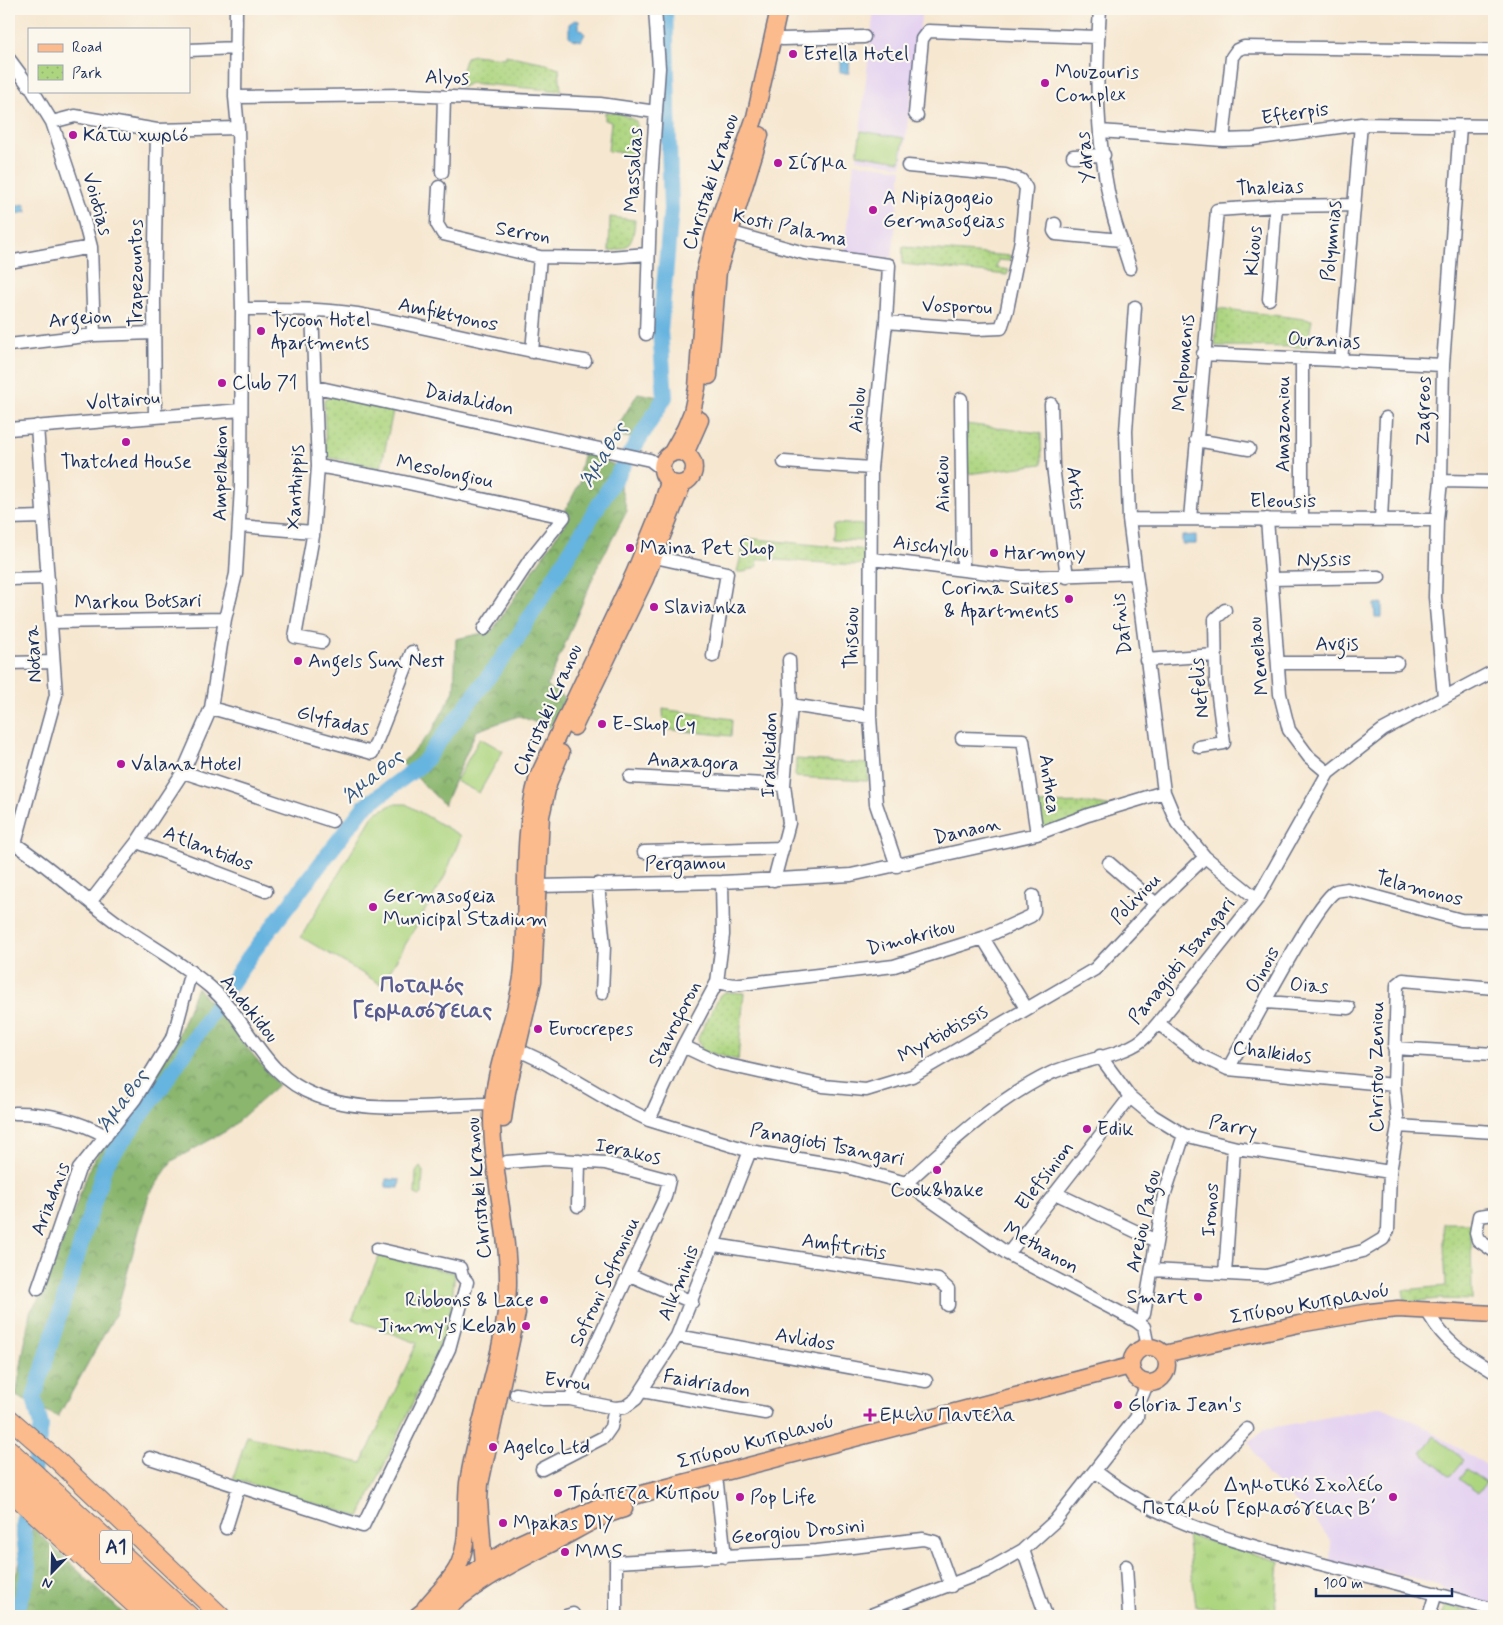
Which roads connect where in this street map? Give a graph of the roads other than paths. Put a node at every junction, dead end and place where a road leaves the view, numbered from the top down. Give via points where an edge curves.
1 (236, 9) edge
2 (655, 9) edge
3 (778, 9) edge
4 (788, 9) edge
5 (1100, 9) edge
6 (864, 37) dead end
7 (1098, 37) junction
8 (782, 38) junction
9 (236, 48) junction
10 (190, 50) edge
11 (1494, 50) edge
12 (9, 59) edge
13 (14, 75) edge
14 (28, 85) edge
15 (34, 92) edge
16 (235, 97) junction
17 (444, 97) junction
18 (656, 112) junction
19 (917, 116) dead end
20 (52, 122) junction
21 (1361, 124) junction
22 (1460, 126) junction
23 (1494, 126) edge
24 (238, 128) junction
25 (157, 130) junction
26 (1100, 131) junction
27 (1223, 140) junction
28 (1104, 155) junction
29 (1073, 156) dead end
30 (908, 166) dead end
31 (442, 172) dead end
32 (439, 187) dead end
33 (1354, 205) junction
34 (1276, 206) junction
35 (1217, 210) joint
36 (1054, 224) dead end
37 (722, 233) junction
38 (1122, 240) junction
39 (91, 247) junction
40 (648, 254) junction
41 (540, 257) junction
42 (9, 262) edge
43 (888, 265) joint
44 (1130, 268) dead end
45 (1269, 299) dead end
46 (1135, 307) dead end
47 (242, 309) junction
48 (312, 310) junction
49 (886, 322) junction
50 (154, 333) junction
51 (646, 334) dead end
52 (94, 335) junction
53 (9, 345) edge
54 (532, 352) junction
55 (1203, 354) junction
56 (1302, 359) junction
57 (585, 361) dead end
58 (1341, 362) junction
59 (1443, 365) junction
60 (316, 387) junction
61 (962, 399) dead end
62 (1051, 404) dead end
63 (241, 410) junction
64 (155, 417) junction
65 (1386, 418) dead end
66 (37, 426) junction
67 (9, 429) edge
68 (1196, 440) junction
69 (1248, 449) dead end
70 (784, 462) dead end
71 (670, 465) junction
72 (318, 466) junction
73 (871, 468) junction
74 (1441, 481) junction
75 (1494, 482) edge
76 (43, 517) junction
77 (9, 518) edge
78 (1129, 519) junction
79 (1190, 519) junction
80 (1267, 519) junction
81 (1302, 519) junction
82 (1381, 520) junction
83 (1437, 520) junction
84 (240, 526) junction
85 (313, 532) junction
86 (654, 557) junction
87 (872, 559) junction
88 (963, 570) junction
89 (1135, 573) junction
90 (1067, 577) junction
91 (48, 578) junction
92 (1379, 578) dead end
93 (9, 579) edge
94 (1271, 579) junction
95 (1225, 610) dead end
96 (225, 619) junction
97 (52, 622) junction
98 (484, 629) dead end
99 (322, 642) dead end
100 (412, 652) dead end
101 (1215, 655) junction
102 (713, 656) dead end
103 (789, 660) dead end
104 (1146, 660) junction
105 (53, 662) junction
106 (9, 663) edge
107 (1397, 663) dead end
108 (1278, 664) junction
109 (1494, 671) edge
110 (1444, 697) junction
111 (791, 705) junction
112 (211, 708) junction
113 (870, 718) junction
114 (962, 738) dead end
115 (1199, 747) dead end
116 (182, 772) junction
117 (1328, 773) junction
118 (630, 777) dead end
119 (784, 786) junction
120 (1164, 792) junction
121 (332, 821) dead end
122 (1037, 834) junction
123 (12, 842) edge
124 (137, 842) junction
125 (782, 848) junction
126 (644, 852) dead end
127 (1205, 857) junction
128 (1109, 863) dead end
129 (897, 866) junction
130 (774, 880) junction
131 (722, 882) junction
132 (598, 884) junction
133 (539, 886) junction
134 (266, 890) dead end
135 (1336, 892) joint
136 (1033, 896) dead end
137 (1256, 899) junction
138 (91, 901) junction
139 (1156, 904) junction
140 (1494, 921) edge
141 (983, 938) junction
142 (1095, 969) joint
143 (191, 971) junction
144 (717, 982) junction
145 (1494, 988) edge
146 (602, 993) dead end
147 (1266, 1002) junction
148 (1026, 1008) junction
149 (1349, 1008) dead end
150 (1158, 1024) junction
151 (510, 1046) junction
152 (683, 1046) junction
153 (1394, 1048) junction
154 (1494, 1054) edge
155 (1100, 1056) junction
156 (1228, 1069) junction
157 (1394, 1085) junction
158 (1130, 1097) junction
159 (493, 1104) junction
160 (15, 1113) dead end
161 (649, 1120) junction
162 (1398, 1126) junction
163 (1494, 1132) edge
164 (1184, 1135) junction
165 (106, 1136) junction
166 (1234, 1148) junction
167 (750, 1151) junction
168 (579, 1161) junction
169 (508, 1162) junction
170 (1390, 1172) junction
171 (669, 1180) joint
172 (906, 1183) junction
173 (1055, 1193) junction
174 (578, 1206) dead end
175 (1494, 1214) edge
176 (1156, 1241) junction
177 (714, 1245) junction
178 (377, 1249) dead end
179 (1494, 1251) edge
180 (1008, 1254) junction
181 (1152, 1270) junction
182 (1226, 1274) junction
183 (630, 1275) junction
184 (38, 1289) dead end
185 (692, 1302) junction
186 (948, 1305) dead end
187 (1144, 1314) dead end
188 (1494, 1314) edge
189 (1430, 1316) junction
190 (1494, 1320) edge
191 (677, 1336) junction
192 (1148, 1347) junction
193 (1166, 1358) junction
194 (1132, 1370) junction
195 (1494, 1372) edge
196 (926, 1381) dead end
197 (1147, 1384) junction
198 (642, 1392) junction
199 (516, 1394) dead end
200 (570, 1399) junction
201 (614, 1408) junction
202 (764, 1413) dead end
203 (9, 1418) edge
204 (1247, 1429) dead end
205 (9, 1449) edge
206 (150, 1458) dead end
207 (542, 1469) dead end
208 (9, 1471) edge
209 (1095, 1471) junction
210 (718, 1484) junction
211 (239, 1486) junction
212 (9, 1490) edge
213 (1167, 1515) junction
214 (50, 1517) junction
215 (480, 1519) junction
216 (226, 1528) dead end
217 (518, 1544) junction
218 (1023, 1550) junction
219 (725, 1557) junction
220 (1126, 1566) dead end
221 (484, 1572) junction
222 (951, 1586) junction
223 (1436, 1593) junction
224 (1494, 1610) edge
225 (436, 1612) edge
226 (178, 1613) edge
227 (148, 1616) edge
228 (221, 1616) edge
229 (616, 1616) edge
230 (868, 1616) edge
231 (1046, 1616) edge
232 (1129, 1616) edge
233 (1429, 1616) edge

1 - 9 street, Ampelakion
2 - 18 street, Massalias via 659,68
3 - 37 main road, Christaki Kranou via 755,117
4 - 8 main road, Christaki Kranou
5 - 7 street, Ydras
6 - 8 street
7 - 19 street via 928,32 922,39
7 - 26 street, Ydras
8 - 37 main road, Christaki Kranou via 765,120
9 - 10 street
9 - 16 street, Ampelakion
11 - 27 street via 1237,50 1232,57
12 - 13 street
13 - 14 street
15 - 20 street, Voiotias
16 - 17 street, Alyos
16 - 24 street, Ampelakion
17 - 18 street, Alyos via 600,104
17 - 31 street
18 - 40 street, Massalias
20 - 25 street via 76,116
20 - 39 street, Voiotias
21 - 22 street, Efterpis
21 - 27 street, Efterpis
21 - 33 street, Polymnias
22 - 23 street, Efterpis
22 - 59 street, Zagreos
24 - 25 street
24 - 47 street, Ampelakion
25 - 50 street, Trapezountos
26 - 27 street, Efterpis
26 - 28 street, Ydras
28 - 29 street
28 - 38 street, Ydras via 1111,206
30 - 49 street, Vosporou via 1006,175 1021,180 1026,188 1021,240 1001,328 984,330
32 - 41 street, Serron via 437,224 443,234
33 - 34 street, Thaleias
33 - 58 street, Polymnias
34 - 35 street, Thaleias
34 - 45 street, Klious
35 - 55 street, Melpomenis
36 - 38 street via 1056,234
37 - 43 street, Kosti Palama via 804,253
37 - 71 main road, Christaki Kranou via 708,390 697,430
38 - 44 street, Ydras
39 - 42 street
39 - 52 street, Voiotias
40 - 41 street, Serron via 596,258
40 - 51 street, Massalias
41 - 54 street
43 - 49 street, Aiolou
46 - 78 street, Dafnis via 1126,431
47 - 48 street, Amfiktyonos
47 - 63 street, Ampelakion
48 - 54 street, Amfiktyonos via 356,314
48 - 60 street, Xanthippis
49 - 73 street, Aiolou
50 - 52 street, Argeion
50 - 64 street, Trapezountos
52 - 53 street, Argeion
54 - 57 street, Amfiktyonos
55 - 56 street, Ouranias
55 - 68 street, Melpomenis
56 - 58 street, Ouranias
56 - 81 street, Amazoniou
58 - 59 street, Ouranias
59 - 74 street, Zagreos
60 - 71 street, Daidalidon
60 - 72 street, Xanthippis
61 - 88 street, Aineiou
62 - 90 street, Artis via 1053,466
63 - 64 street, Voltairou
63 - 84 street, Ampelakion
64 - 66 street, Voltairou
65 - 82 street
66 - 67 street, Voltairou
66 - 76 street, Notara
68 - 69 street
68 - 79 street, Melpomenis
70 - 73 street
71 - 86 main road, Christaki Kranou
71 - 151 main road, Christaki Kranou via 661,508 634,574 538,777 533,794 521,979
72 - 85 street, Xanthippis
72 - 98 street, Mesolongiou via 564,517 531,558
73 - 87 street, Aiolou
74 - 75 street
74 - 83 street, Zagreos
76 - 77 street
76 - 91 street, Notara
78 - 79 street, Eleousis
78 - 89 street, Dafnis
79 - 80 street, Eleousis
80 - 81 street, Eleousis
80 - 94 street, Menelaou
81 - 82 street, Eleousis
82 - 83 street, Eleousis
83 - 110 street, Zagreos via 1435,597
84 - 85 street
84 - 96 street, Ampelakion via 236,574
85 - 99 street, Xanthippis via 295,637
86 - 102 street via 727,573
86 - 133 main road, Christaki Kranou via 549,781 541,816
87 - 88 street, Aischylou
87 - 113 street, Thiseiou
88 - 90 street, Aischylou via 1022,577
89 - 90 street, Aischylou
89 - 104 street, Dafnis
91 - 93 street
91 - 97 street, Notara
92 - 94 street, Nyssis
94 - 108 street, Menelaou
95 - 101 street, Nefelis via 1215,619
96 - 97 street, Markou Botsari
96 - 112 street, Ampelakion
97 - 105 street, Notara
100 - 112 street, Glyfadas via 372,753
101 - 104 street
101 - 115 street, Nefelis via 1224,743
103 - 111 street, Irakleidon
104 - 120 street, Dafnis
105 - 106 street
105 - 123 street, Notara via 56,695
107 - 108 street, Avgis
108 - 117 street, Menelaou via 1280,694 1289,730 1309,757
109 - 110 street, Panagioti Tsangari
110 - 117 street, Panagioti Tsangari via 1383,730
111 - 113 street
111 - 119 street, Irakleidon
112 - 116 street, Ampelakion
113 - 129 street, Thiseiou via 876,804
114 - 122 street, Anthea via 1023,740
116 - 121 street
116 - 124 street, Ampelakion
117 - 137 street, Panagioti Tsangari
118 - 119 street, Anaxagora
119 - 125 street, Irakleidon via 789,823
120 - 122 street, Danaon
120 - 127 street, Dafnis via 1177,823
122 - 129 street, Danaon
123 - 138 street, Andokidou
124 - 134 street, Atlantidos
124 - 138 street, Ampelakion
125 - 126 street
125 - 130 street, Irakleidon
127 - 137 street, Dafnis
127 - 139 street, Poliviou
128 - 139 street
129 - 130 street, Danaon via 852,875
130 - 131 street, Pergamou
131 - 132 street, Pergamou
131 - 144 street, Stavroforon via 722,935
132 - 133 street, Pergamou
132 - 146 street via 604,946
133 - 151 main road, Christaki Kranou via 533,981
135 - 140 street, Telamonos via 1347,889 1461,920
135 - 147 street, Oinois via 1305,932
136 - 141 street, Dimokritou via 1031,916
137 - 150 street, Panagioti Tsangari
138 - 143 street, Andokidou via 119,924
139 - 142 street, Poliviou
141 - 144 street, Dimokritou via 894,966 733,985
141 - 148 street
142 - 148 street, Myrtiotissis
143 - 159 street, Andokidou via 234,1014 275,1070 292,1084 317,1096 379,1106 424,1108
143 - 165 street, Ariadnis via 174,1035 135,1098
144 - 152 street, Stavroforon
145 - 153 street, Christou Zeniou via 1403,980 1397,985
147 - 149 street, Oias
147 - 156 street, Oinois
148 - 152 street, Myrtiotissis via 912,1076 866,1090 823,1086 719,1063
150 - 155 street, Panagioti Tsangari via 1129,1048
150 - 156 street, Chalkidos via 1199,1055
151 - 159 main road, Christaki Kranou
151 - 161 street, Panagioti Tsangari
151 - 169 main road, Christaki Kranou via 503,1119
152 - 161 street, Stavroforon
153 - 154 street
153 - 157 street, Christou Zeniou
155 - 158 street, Parry
155 - 172 street, Panagioti Tsangari via 1051,1073 1016,1092
156 - 157 street, Chalkidos
157 - 162 street, Christou Zeniou
158 - 164 street, Parry
158 - 173 street, Elefsinion
159 - 225 main road, Christaki Kranou via 493,1135 507,1266 505,1320 468,1483 464,1550
160 - 165 street via 65,1118
161 - 167 street, Panagioti Tsangari
162 - 163 street
162 - 170 street, Christou Zeniou
164 - 166 street, Parry
164 - 176 street, Areiou Pagou via 1164,1196
165 - 184 street, Ariadnis via 79,1169
166 - 170 street, Parry
166 - 182 street, Ironos
167 - 172 street, Panagioti Tsangari via 843,1166
167 - 177 street, Alkminis
168 - 169 street, Ierakos
168 - 171 street, Ierakos
168 - 174 street, Ierakos
169 - 215 main road, Christaki Kranou via 518,1265 518,1305 480,1484
170 - 182 street, Christou Zeniou via 1388,1230 1379,1243 1363,1251 1266,1276
171 - 183 street, Sofroni Sofroniou via 665,1197
172 - 180 street, Methanon
173 - 176 street
173 - 180 street, Elefsinion
175 - 179 street via 1479,1216 1476,1233 1478,1240
176 - 181 street, Areiou Pagou
177 - 185 street, Alkminis
177 - 186 street, Amfitritis via 938,1280 948,1289
178 - 211 street via 460,1268 467,1282 449,1349 363,1526
180 - 192 street, Methanon via 1136,1321 1144,1327
181 - 182 street, Christou Zeniou
181 - 187 street, Areiou Pagou
183 - 185 street
183 - 200 street, Sofroni Sofroniou
185 - 191 street, Alkminis
188 - 193 main road, Σπύρου Κυπριανού via 1370,1312 1272,1329
189 - 190 main road, Σπύρου Κυπριανού
189 - 193 main road, Σπύρου Κυπριανού via 1370,1318
189 - 195 street via 1440,1334
191 - 196 street, Avlidos
191 - 198 street, Alkminis
192 - 193 main road via 1159,1350
192 - 194 main road via 1136,1352
193 - 197 main road via 1163,1377
194 - 197 main road via 1137,1379
194 - 210 main road, Σπύρου Κυπριανού
194 - 217 main road, Σπύρου Κυπριανού via 606,1503
197 - 209 street via 1137,1417
198 - 201 street, Alkminis via 625,1407
198 - 202 street, Faidriadon
199 - 200 street, Evrou
200 - 201 street, Evrou
201 - 207 street via 611,1427 604,1437
203 - 228 highway
204 - 213 street via 1174,1501
205 - 226 highway, A1 via 53,1488
206 - 211 street
208 - 214 highway, A1
209 - 213 street
209 - 218 street via 1055,1520
210 - 219 street
210 - 221 main road, Σπύρου Κυπριανού via 613,1512
211 - 216 street
212 - 214 highway
213 - 223 street via 1205,1533 1264,1551
214 - 226 highway, A1
214 - 227 highway
215 - 217 main road via 492,1539 504,1544
215 - 221 main road, Christaki Kranou
217 - 221 main road, Σπύρου Κυπριανού
218 - 222 street
218 - 231 street
219 - 222 street, Georgiou Drosini via 923,1539 935,1542
219 - 229 street, Georgiou Drosini via 616,1562
220 - 232 street
221 - 225 main road, Σπύρου Κυπριανού
221 - 225 main road, Σπύρου Κυπριανού
222 - 230 street
223 - 224 street
223 - 233 street

